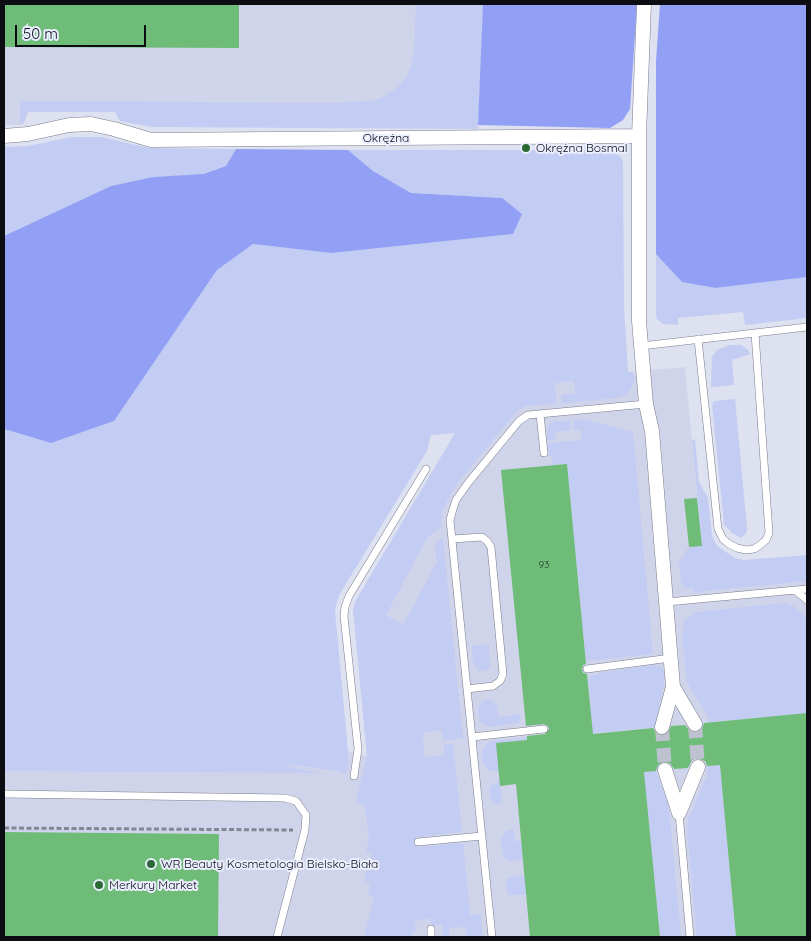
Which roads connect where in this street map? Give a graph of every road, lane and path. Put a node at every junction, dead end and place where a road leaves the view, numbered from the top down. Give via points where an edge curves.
1 (644, 4) edge
2 (4, 136) edge
3 (639, 136) junction
4 (807, 327) edge
5 (755, 333) junction
6 (698, 339) junction
7 (641, 346) junction
8 (646, 404) junction
9 (540, 414) junction
10 (544, 453) dead end
11 (426, 469) dead end
12 (452, 539) junction
13 (807, 590) edge
14 (796, 591) junction
15 (807, 600) edge
16 (667, 602) junction
17 (671, 658) junction
18 (587, 668) dead end
19 (673, 687) junction
20 (467, 689) junction
21 (695, 724) tunnel mouth
22 (662, 727) tunnel mouth
23 (544, 729) dead end
24 (472, 737) junction
25 (698, 767) tunnel mouth
26 (665, 770) tunnel mouth
27 (354, 776) dead end
28 (4, 794) edge
29 (679, 813) junction
30 (4, 828) edge
31 (304, 830) junction
32 (482, 836) junction
33 (418, 842) dead end
34 (430, 929) dead end
35 (277, 937) edge
36 (431, 937) edge
37 (492, 937) edge
38 (690, 937) edge

1 - 3 street
2 - 3 street, Okrężna via 91,124 151,140
3 - 7 street
4 - 5 lane
5 - 6 lane
5 - 6 lane via 769,533 766,540 754,549 729,544 718,529
6 - 7 lane
7 - 8 street
8 - 9 lane
8 - 16 street via 652,431
9 - 10 lane
9 - 12 lane via 528,415 519,421 456,500 450,520
11 - 27 lane via 345,607 358,749
12 - 20 lane
12 - 20 lane via 482,537 491,547 503,674 493,686
13 - 14 lane
14 - 15 lane
14 - 16 lane
16 - 17 street
17 - 18 lane
17 - 19 street
19 - 21 street
19 - 22 street
20 - 24 lane
23 - 24 lane
24 - 32 lane
25 - 29 street
26 - 29 street
28 - 31 lane via 285,798 302,807 306,815
29 - 38 lane
30 - 31 path
31 - 35 lane
32 - 33 lane
32 - 37 lane
34 - 36 lane

